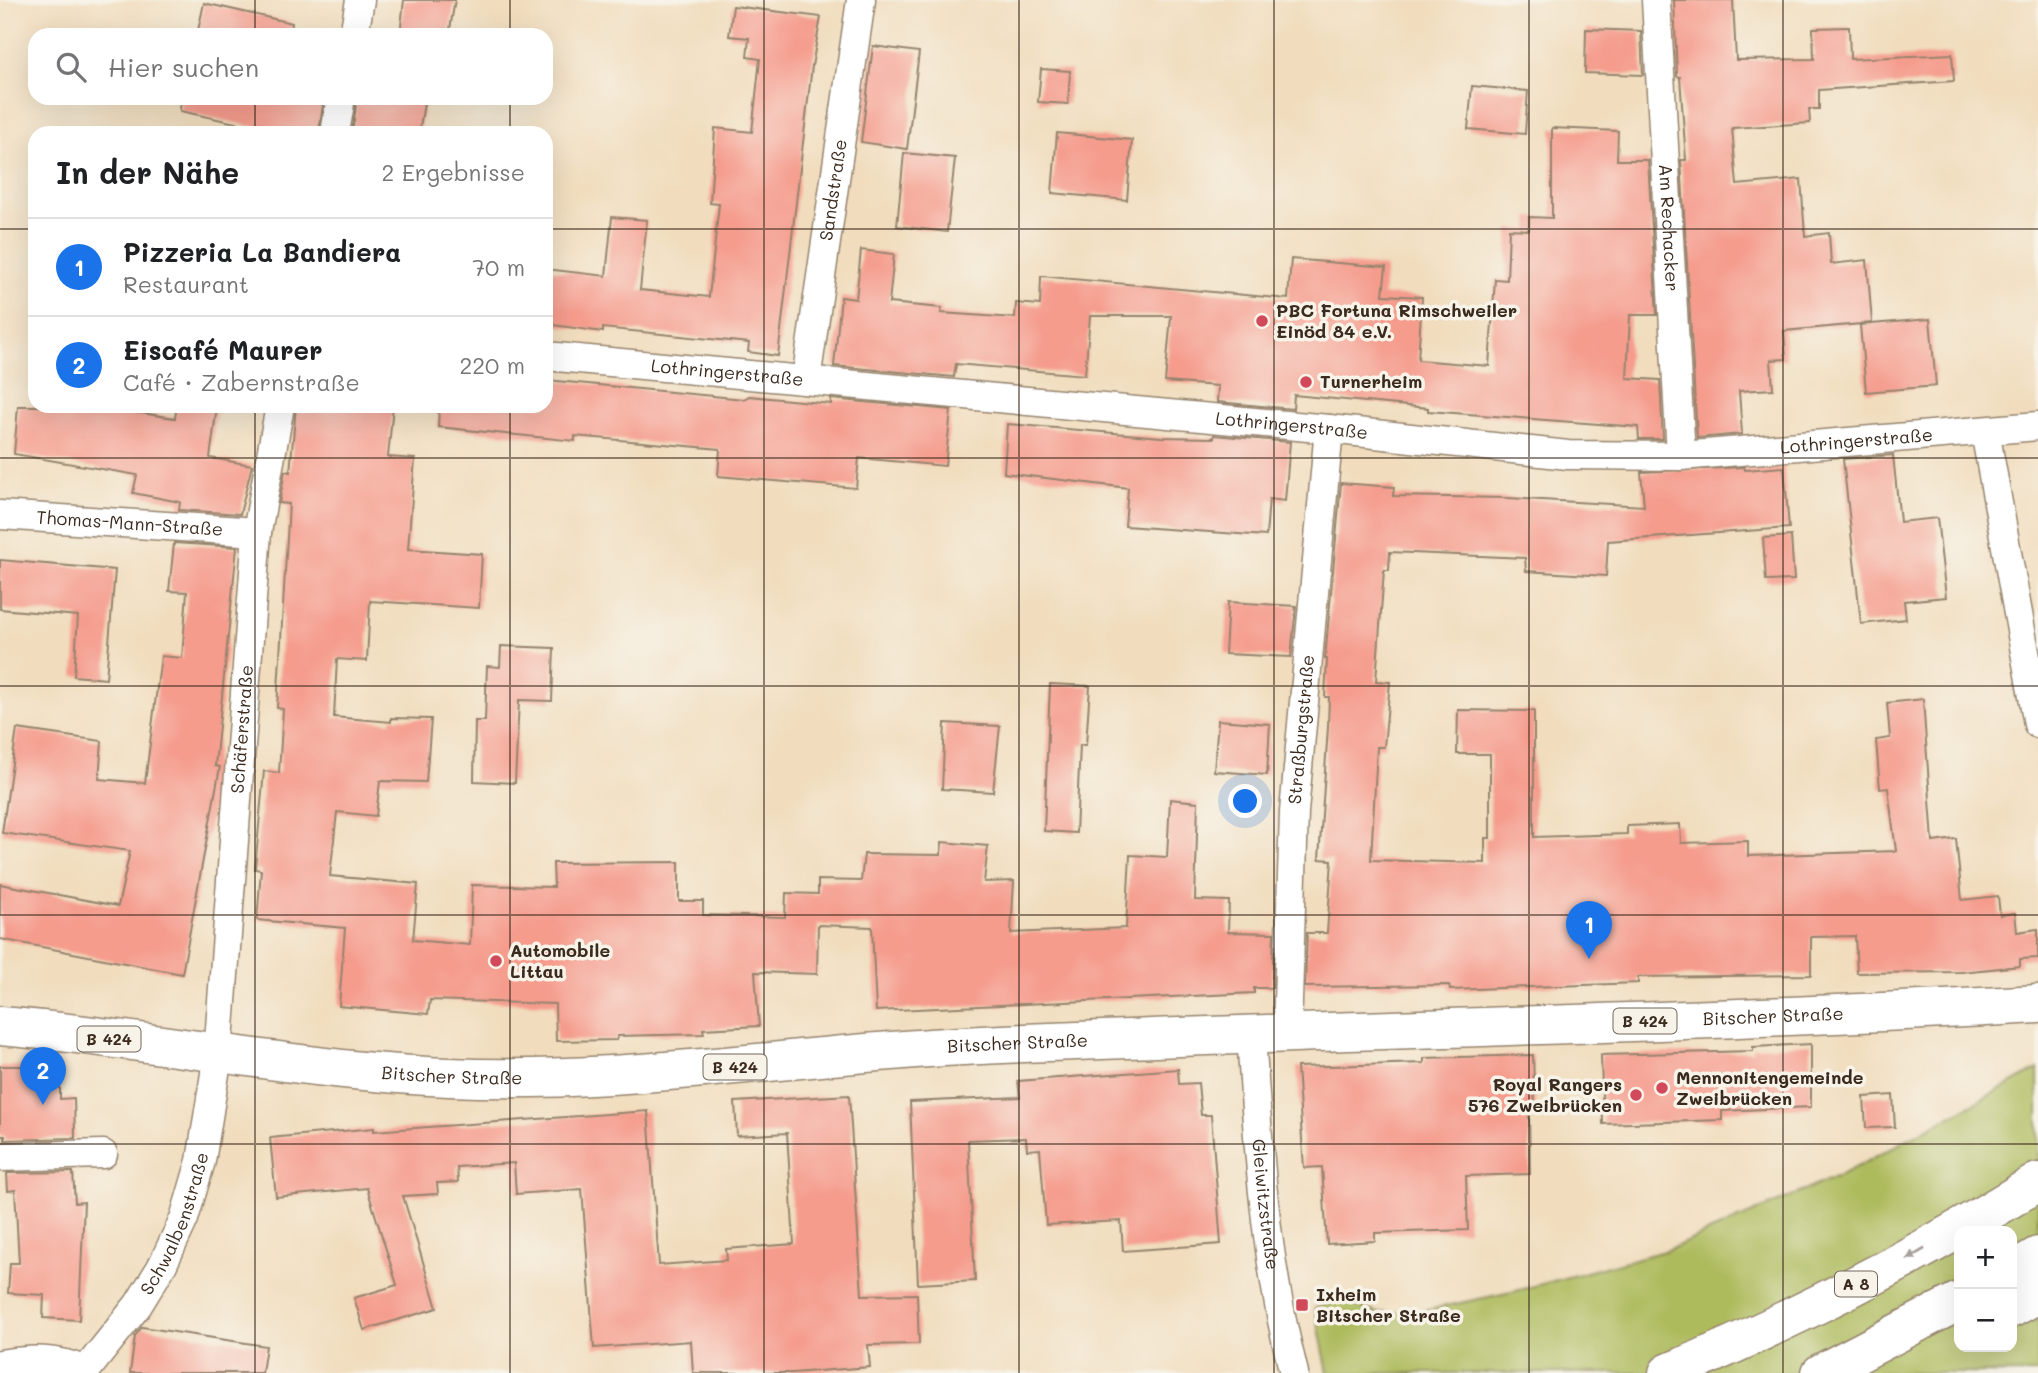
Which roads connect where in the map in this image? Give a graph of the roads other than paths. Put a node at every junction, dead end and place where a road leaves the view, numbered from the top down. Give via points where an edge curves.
1 (360, 0) edge
2 (861, 0) edge
3 (1656, 0) edge
4 (355, 28) edge
5 (340, 105) edge
6 (336, 126) edge
7 (553, 357) edge
8 (806, 380) junction
9 (278, 413) edge
10 (2038, 426) edge
11 (1329, 429) junction
12 (1985, 431) junction
13 (1681, 456) junction
14 (0, 515) edge
15 (257, 532) junction
16 (2038, 724) edge
17 (2038, 1004) edge
18 (0, 1026) edge
19 (1269, 1032) junction
20 (218, 1055) junction
21 (103, 1154) dead end
22 (0, 1157) edge
23 (2038, 1182) edge
24 (2038, 1256) edge
25 (2017, 1268) edge
26 (2038, 1294) edge
27 (1954, 1304) edge
28 (2017, 1305) edge
29 (1954, 1330) edge
30 (1889, 1339) junction
31 (0, 1364) edge
32 (85, 1372) edge
33 (1294, 1373) edge
34 (1668, 1373) edge
35 (1821, 1373) edge

1 - 4 street
2 - 8 street, Sandstraße
3 - 13 street, Am Rechacker
5 - 6 street
7 - 8 street, Lothringerstraße
8 - 11 street, Lothringerstraße
9 - 15 street, Schäferstraße
10 - 12 street, Lothringerstraße
11 - 13 street, Lothringerstraße via 1568,455
11 - 19 street, Straßburgstraße
12 - 13 street, Lothringerstraße
12 - 16 street
14 - 15 street, Thomas-Mann-Straße
15 - 20 street, Schäferstraße
17 - 19 main road, Bitscher Straße / B 424 via 1573,1025
18 - 20 main road, Bitscher Straße / B 424
19 - 20 main road, Bitscher Straße / B 424 via 964,1046 682,1072 549,1079 393,1073
19 - 33 street, Gleiwitzstraße via 1262,1191 1273,1276
20 - 32 street, Schwalbenstraße via 201,1161 184,1219 138,1305
21 - 22 street
23 -> 34 main road, A 8 via 1905,1260
24 - 25 main road
26 - 28 main road
27 - 30 main road
29 - 30 main road
30 - 35 main road
31 - 32 street via 63,1360

